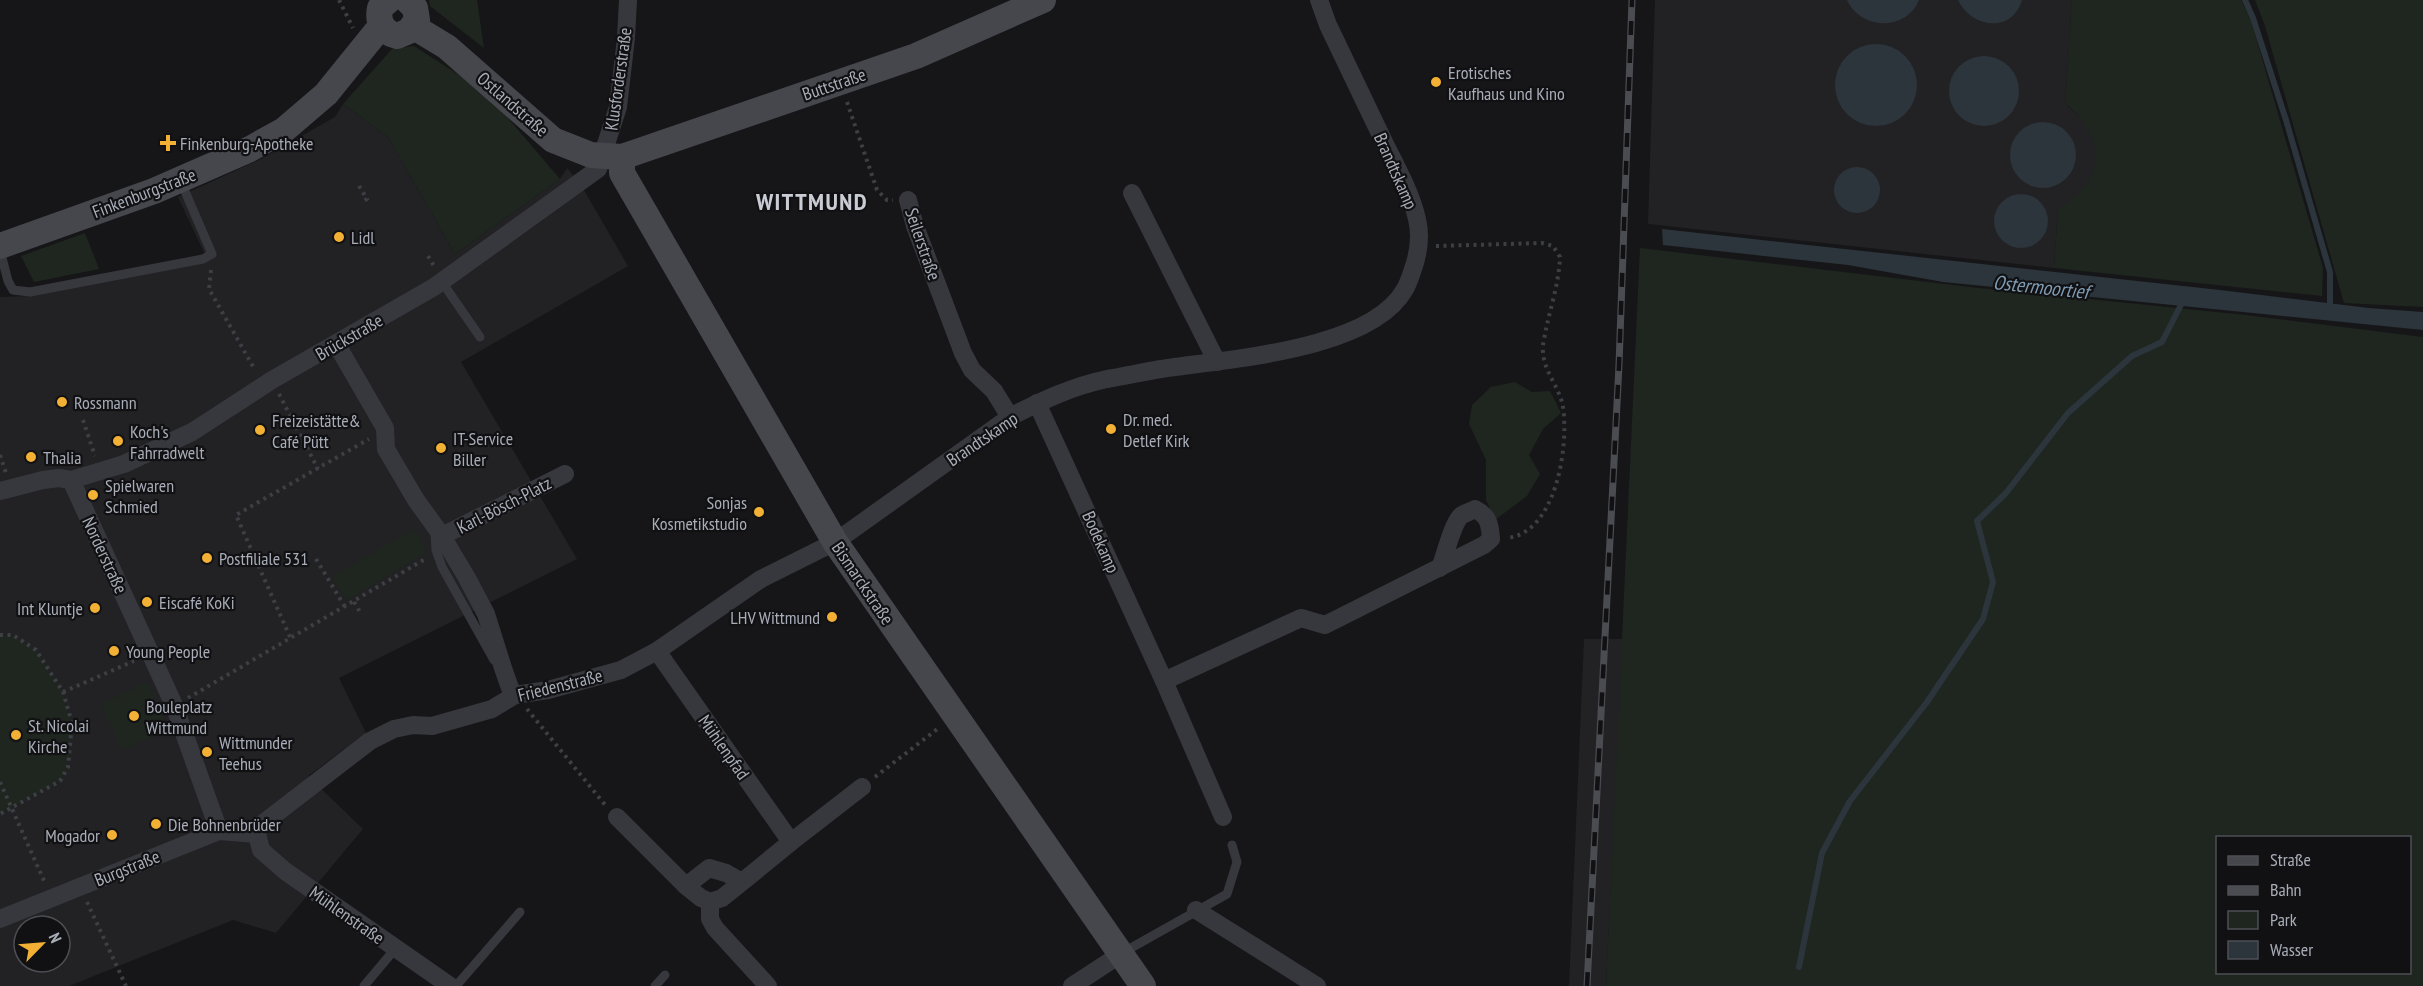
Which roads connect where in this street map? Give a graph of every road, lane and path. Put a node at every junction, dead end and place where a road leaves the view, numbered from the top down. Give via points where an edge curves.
1 (339, 0) edge
2 (389, 0) edge
3 (407, 0) edge
4 (628, 0) edge
5 (1043, 0) edge
6 (1319, 0) edge
7 (414, 27) junction
8 (374, 34) junction
9 (839, 82) junction
10 (613, 157) junction
11 (180, 180) junction
12 (359, 186) dead end
13 (1132, 193) dead end
14 (908, 200) joint
15 (362, 202) dead end
16 (0, 246) edge
17 (1419, 247) junction
18 (0, 250) edge
19 (212, 254) junction
20 (4, 282) edge
21 (442, 282) junction
22 (480, 337) dead end
23 (337, 345) junction
24 (1218, 362) junction
25 (268, 383) junction
26 (1037, 403) junction
27 (1010, 417) junction
28 (83, 420) dead end
29 (385, 428) junction
30 (318, 469) junction
31 (101, 471) junction
32 (566, 474) dead end
33 (71, 480) junction
34 (0, 491) edge
35 (438, 539) junction
36 (1491, 539) junction
37 (835, 542) junction
38 (316, 559) dead end
39 (1440, 568) junction
40 (354, 601) junction
41 (345, 607) junction
42 (362, 611) dead end
43 (0, 635) edge
44 (290, 637) junction
45 (657, 651) junction
46 (151, 653) junction
47 (1164, 681) junction
48 (63, 692) junction
49 (515, 695) junction
50 (174, 705) junction
51 (954, 715) junction
52 (0, 782) edge
53 (862, 787) joint
54 (11, 808) junction
55 (0, 814) edge
56 (617, 817) joint
57 (1223, 817) dead end
58 (219, 831) junction
59 (256, 834) junction
60 (791, 842) junction
61 (1232, 845) dead end
62 (742, 882) junction
63 (686, 886) junction
64 (80, 887) junction
65 (52, 899) junction
66 (710, 902) junction
67 (1196, 910) junction
68 (520, 912) dead end
69 (0, 919) edge
70 (395, 949) junction
71 (1120, 954) junction
72 (665, 975) dead end
73 (126, 986) edge
74 (364, 986) edge
75 (450, 986) edge
76 (456, 986) edge
77 (655, 986) edge
78 (768, 986) edge
79 (1072, 986) edge
80 (1143, 986) edge
81 (1317, 986) edge

1 - 8 path via 350,25
2 - 8 street, Finkenburgstraße via 380,8
3 - 7 street via 417,15
4 - 10 street, Klusforderstraße
5 - 9 street, Buttstraße via 916,56
6 - 17 street, Brandtskamp via 1411,200 1418,221
7 - 8 street via 397,36
7 - 10 street, Ostlandstraße via 447,47 554,140 570,149
8 - 11 street, Finkenburgstraße via 326,94 284,130
9 - 10 street, Buttstraße
9 - 14 path, Seilerstraße via 877,190 887,200
10 - 21 street, Brückstraße
10 - 37 street, Bismarckstraße
11 - 16 street, Finkenburgstraße
11 - 19 lane
12 - 15 path via 367,199
13 - 24 street
14 - 27 street, Seilerstraße via 963,353
17 - 24 street, Brandtskamp via 1405,290 1392,306 1365,324 1327,340
17 - 36 path via 1542,243 1553,246 1560,257 1542,351 1563,405 1565,426 1558,480 1547,507 1533,525 1517,537
18 - 20 lane
19 - 20 lane via 203,259 30,292 13,290
19 - 25 path via 209,289
21 - 22 lane
21 - 23 street, Brückstraße
23 - 25 street, Brückstraße
23 - 29 street, Karl-Bösch-Platz
24 - 26 street, Brandtskamp via 1104,380
25 - 30 path
25 - 31 street, Brückstraße via 192,432
26 - 27 street, Brandtskamp
26 - 47 street, Bodekamp
27 - 37 street, Brandtskamp
28 - 31 path
29 - 30 path
29 - 35 street, Karl-Bösch-Platz via 386,449
30 - 44 path via 236,514
31 - 33 street, Brückstraße
32 - 35 street, Karl-Bösch-Platz
33 - 34 street, Brückstraße via 43,480
33 - 46 street, Norderstraße
35 - 40 path
35 - 49 street, Karl-Bösch-Platz via 486,614
36 - 39 street
36 - 39 street via 1485,513 1476,509 1461,516 1454,524
37 - 45 street, Friedenstraße via 761,579
37 - 51 street, Bismarckstraße
38 - 41 path
39 - 47 street via 1325,625 1301,618
40 - 41 path
40 - 42 path
41 - 44 path
43 - 48 path via 13,635 36,650
44 - 50 path
45 - 49 street, Friedenstraße via 611,673
45 - 60 street, Mühlenpfad
46 - 48 path
46 - 50 street, Norderstraße
47 - 57 street, Bodekamp
48 - 54 path via 72,723 68,767 60,781
49 - 56 path
49 - 59 street, Friedenstraße via 492,710 432,726 394,729 370,741 261,825
50 - 58 street, Norderstraße
51 - 53 path
51 - 71 street, Bismarckstraße
52 - 54 path
53 - 60 street
54 - 55 path
54 - 65 path
56 - 63 street
58 - 59 street, Burgstraße
58 - 64 street, Burgstraße
59 - 70 street, Mühlenstraße via 261,850 285,872
60 - 62 street
61 - 67 lane via 1237,862 1227,894
62 - 63 street via 709,868
62 - 66 street
63 - 66 street
64 - 65 street, Burgstraße
64 - 73 path
65 - 69 street, Burgstraße
66 - 78 street via 710,920
67 - 71 lane
67 - 81 street
68 - 76 lane
70 - 74 lane
70 - 75 street, Mühlenstraße
71 - 79 street
71 - 80 street, Bismarckstraße
72 - 77 lane

